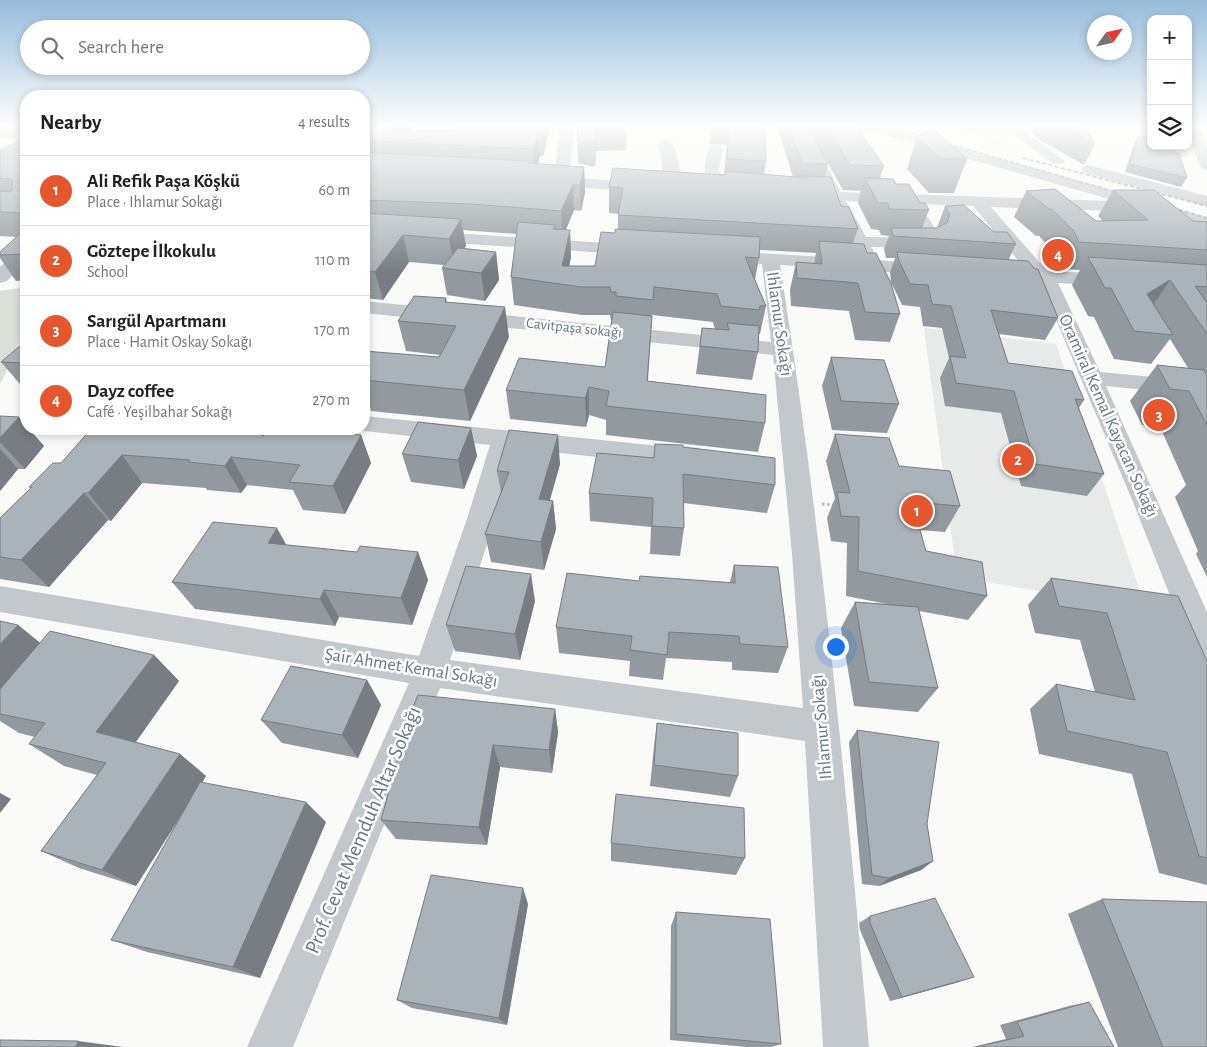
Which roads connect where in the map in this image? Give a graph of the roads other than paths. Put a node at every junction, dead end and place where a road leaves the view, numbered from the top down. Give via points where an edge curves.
1 (562, 175) edge
2 (672, 175) edge
3 (698, 175) edge
4 (707, 175) edge
5 (824, 175) edge
6 (1042, 175) edge
7 (1110, 175) edge
8 (529, 180) edge
9 (561, 182) junction
10 (695, 189) junction
11 (734, 191) edge
12 (781, 194) edge
13 (836, 197) junction
14 (1207, 201) edge
15 (978, 202) junction
16 (1153, 207) junction
17 (922, 221) edge
18 (1207, 223) edge
19 (370, 232) edge
20 (860, 242) junction
21 (651, 251) edge
22 (701, 254) edge
23 (20, 257) edge
24 (770, 259) junction
25 (873, 266) junction
26 (949, 271) edge
27 (987, 273) edge
28 (0, 276) edge
29 (1044, 276) junction
30 (1130, 281) edge
31 (886, 297) edge
32 (370, 308) edge
33 (784, 350) junction
34 (1093, 378) junction
35 (1207, 389) edge
36 (370, 425) edge
37 (504, 439) junction
38 (709, 460) edge
39 (0, 599) edge
40 (1207, 649) edge
41 (430, 672) junction
42 (822, 727) junction
43 (270, 1047) edge
44 (846, 1047) edge

1 - 9 street
2 - 10 street
3 - 10 street
4 - 10 street
5 - 13 street
6 - 16 street
7 - 14 street
8 - 9 street
9 - 10 street
10 - 11 street
12 - 13 street
13 - 15 street
13 - 20 street
15 - 16 street
15 - 29 street, Oramiral Kemal Kayacan Sokağı
16 - 18 street
17 - 20 street via 931,236 928,243
19 - 21 street
20 - 25 street
22 - 24 street
23 - 28 street
24 - 25 street
24 - 33 street, Ihlamur Sokağı
25 - 26 street
25 - 31 street
27 - 29 street
29 - 30 street
29 - 34 street, Oramiral Kemal Kayacan Sokağı
32 - 33 street, Cavitpaşa sokağı
33 - 42 street, Ihlamur Sokağı via 788,468 801,502
34 - 35 street
34 - 40 street, Oramiral Kemal Kayacan Sokağı
36 - 37 street
37 - 38 street
37 - 41 street, Prof. Cevat Memduh Altar Sokağı
39 - 41 street, Şair Ahmet Kemal Sokağı
41 - 42 street, Şair Ahmet Kemal Sokağı
41 - 43 street, Prof. Cevat Memduh Altar Sokağı
42 - 44 street, Ihlamur Sokağı

